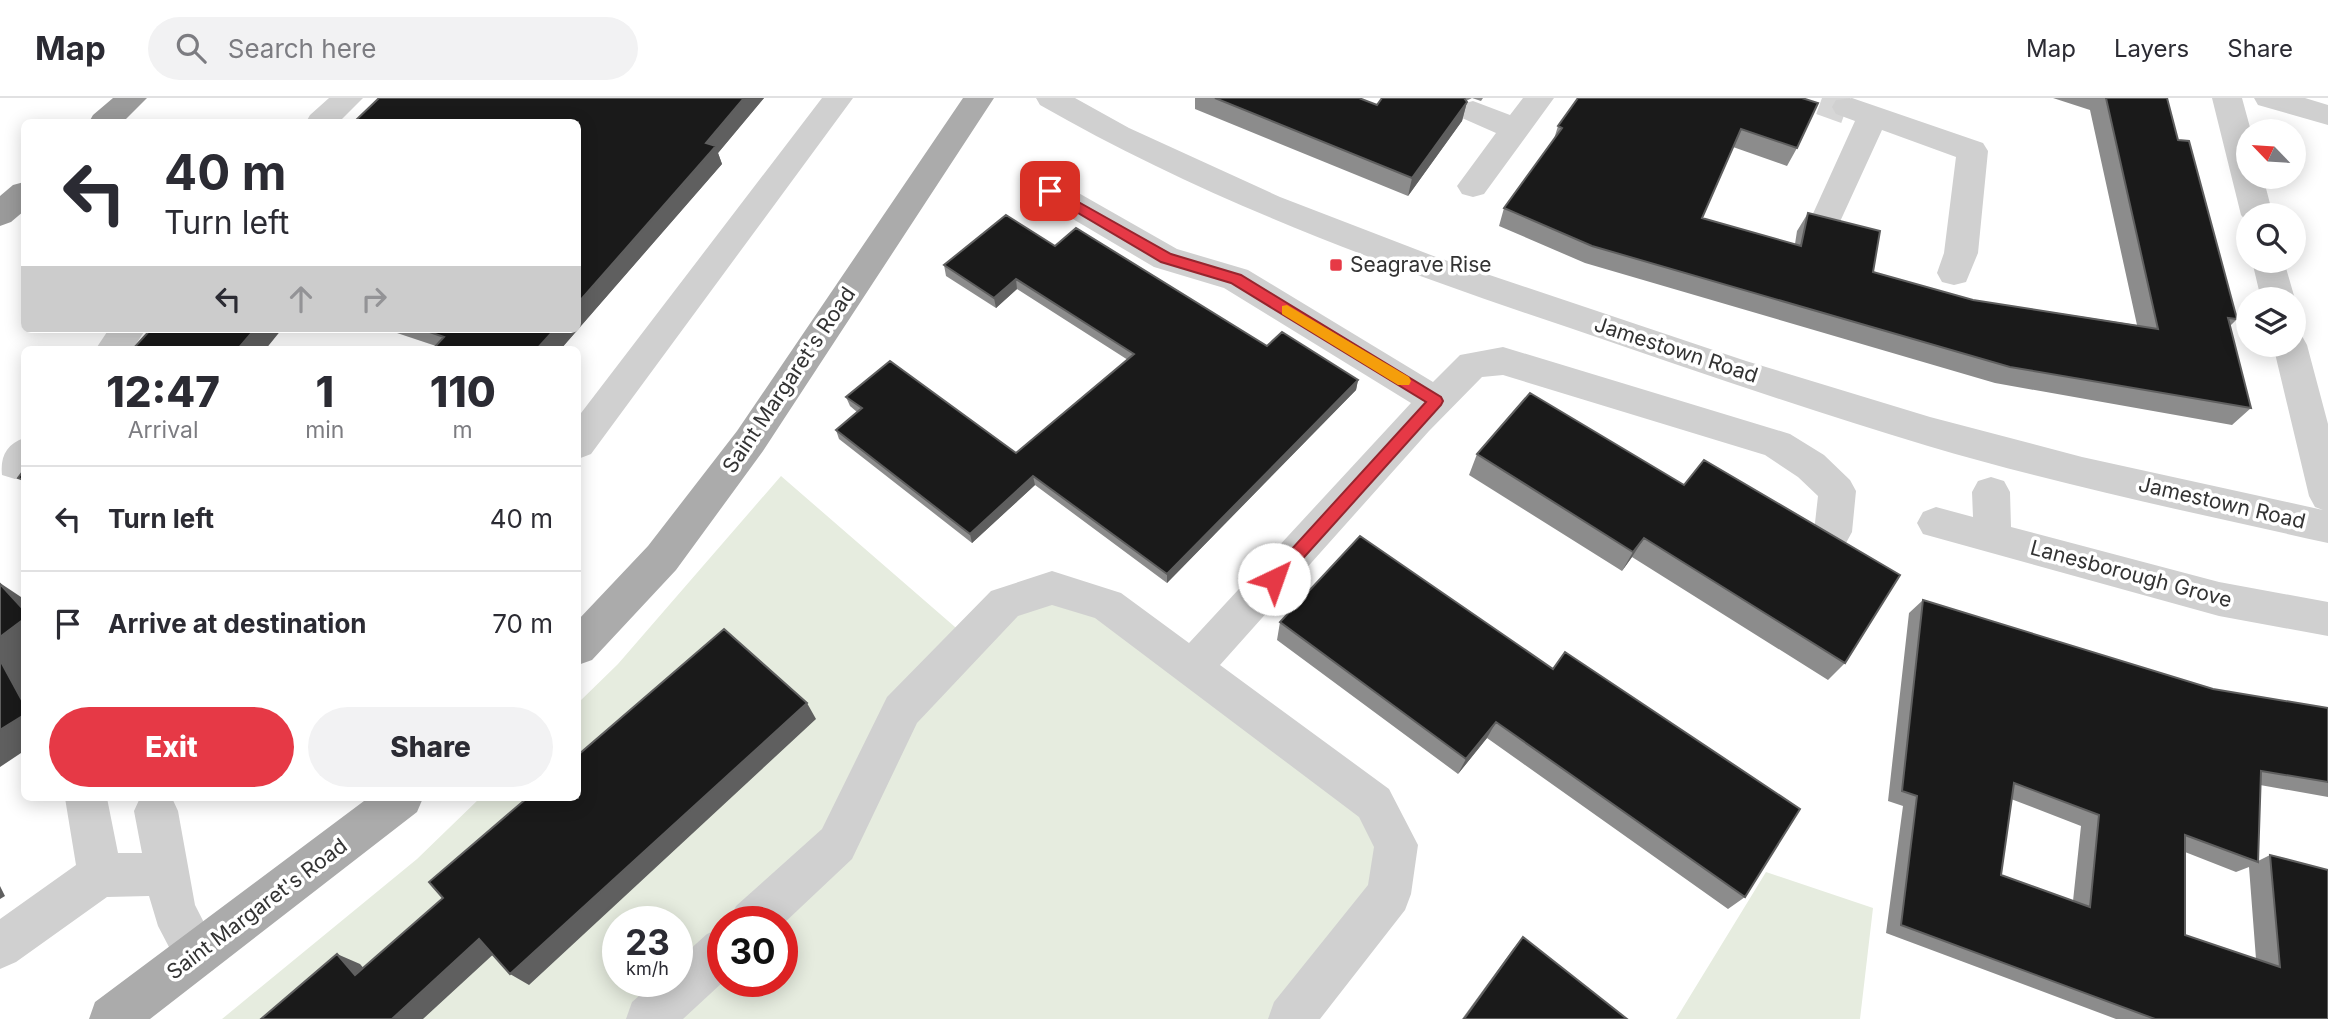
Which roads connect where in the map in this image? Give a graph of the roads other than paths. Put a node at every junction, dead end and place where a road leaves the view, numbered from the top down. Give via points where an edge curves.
1 (132, 98) edge
2 (348, 98) edge
3 (838, 98) edge
4 (979, 98) edge
5 (1051, 98) edge
6 (1539, 98) edge
7 (2227, 98) edge
8 (2269, 98) edge
9 (1473, 111) dead end
10 (2328, 115) edge
11 (108, 119) edge
12 (324, 119) edge
13 (1516, 129) junction
14 (1473, 186) dead end
15 (1050, 191) dead end
16 (21, 196) edge
17 (2254, 203) edge
18 (0, 214) edge
19 (1827, 218) edge
20 (1954, 273) dead end
21 (2293, 357) edge
22 (1436, 401) junction
23 (581, 440) edge
24 (1991, 492) dead end
25 (2328, 496) edge
26 (1936, 523) dead end
27 (2328, 527) edge
28 (1833, 532) edge
29 (1992, 538) junction
30 (2328, 619) edge
31 (581, 643) edge
32 (1192, 668) junction
33 (87, 801) edge
34 (398, 801) edge
35 (156, 811) dead end
36 (167, 874) junction
37 (100, 875) junction
38 (769, 906) edge
39 (0, 946) edge
40 (197, 954) junction
41 (707, 965) edge
42 (112, 1019) edge
43 (649, 1019) edge
44 (1291, 1019) edge

1 - 11 highway
2 - 12 street
3 - 23 street
4 - 31 main road, Saint Margaret's Road via 750,441 662,558
5 - 27 street, Jamestown Road via 1118,136 1269,205 1424,266 1930,432 2082,472
6 - 13 street
7 - 17 street
8 - 10 street
9 - 13 street
13 - 14 street
15 - 22 street via 1166,258 1236,279
16 - 18 highway
19 - 20 street via 1860,111 1972,151 1961,253
21 - 25 street
22 - 28 street via 1472,365 1503,361 1777,444 1811,466 1837,491
22 - 32 street
24 - 29 street
26 - 29 street, Lanesborough Grove
29 - 30 street, Lanesborough Grove via 2219,599
32 - 38 street via 1107,605 1052,588 1005,603 902,710 837,844
32 - 44 street via 1374,803 1396,845 1389,894
33 - 37 street
34 - 40 main road, Saint Margaret's Road
35 - 36 street
36 - 37 street
36 - 40 street via 174,910
37 - 39 street
40 - 42 main road, Saint Margaret's Road
41 - 43 street

